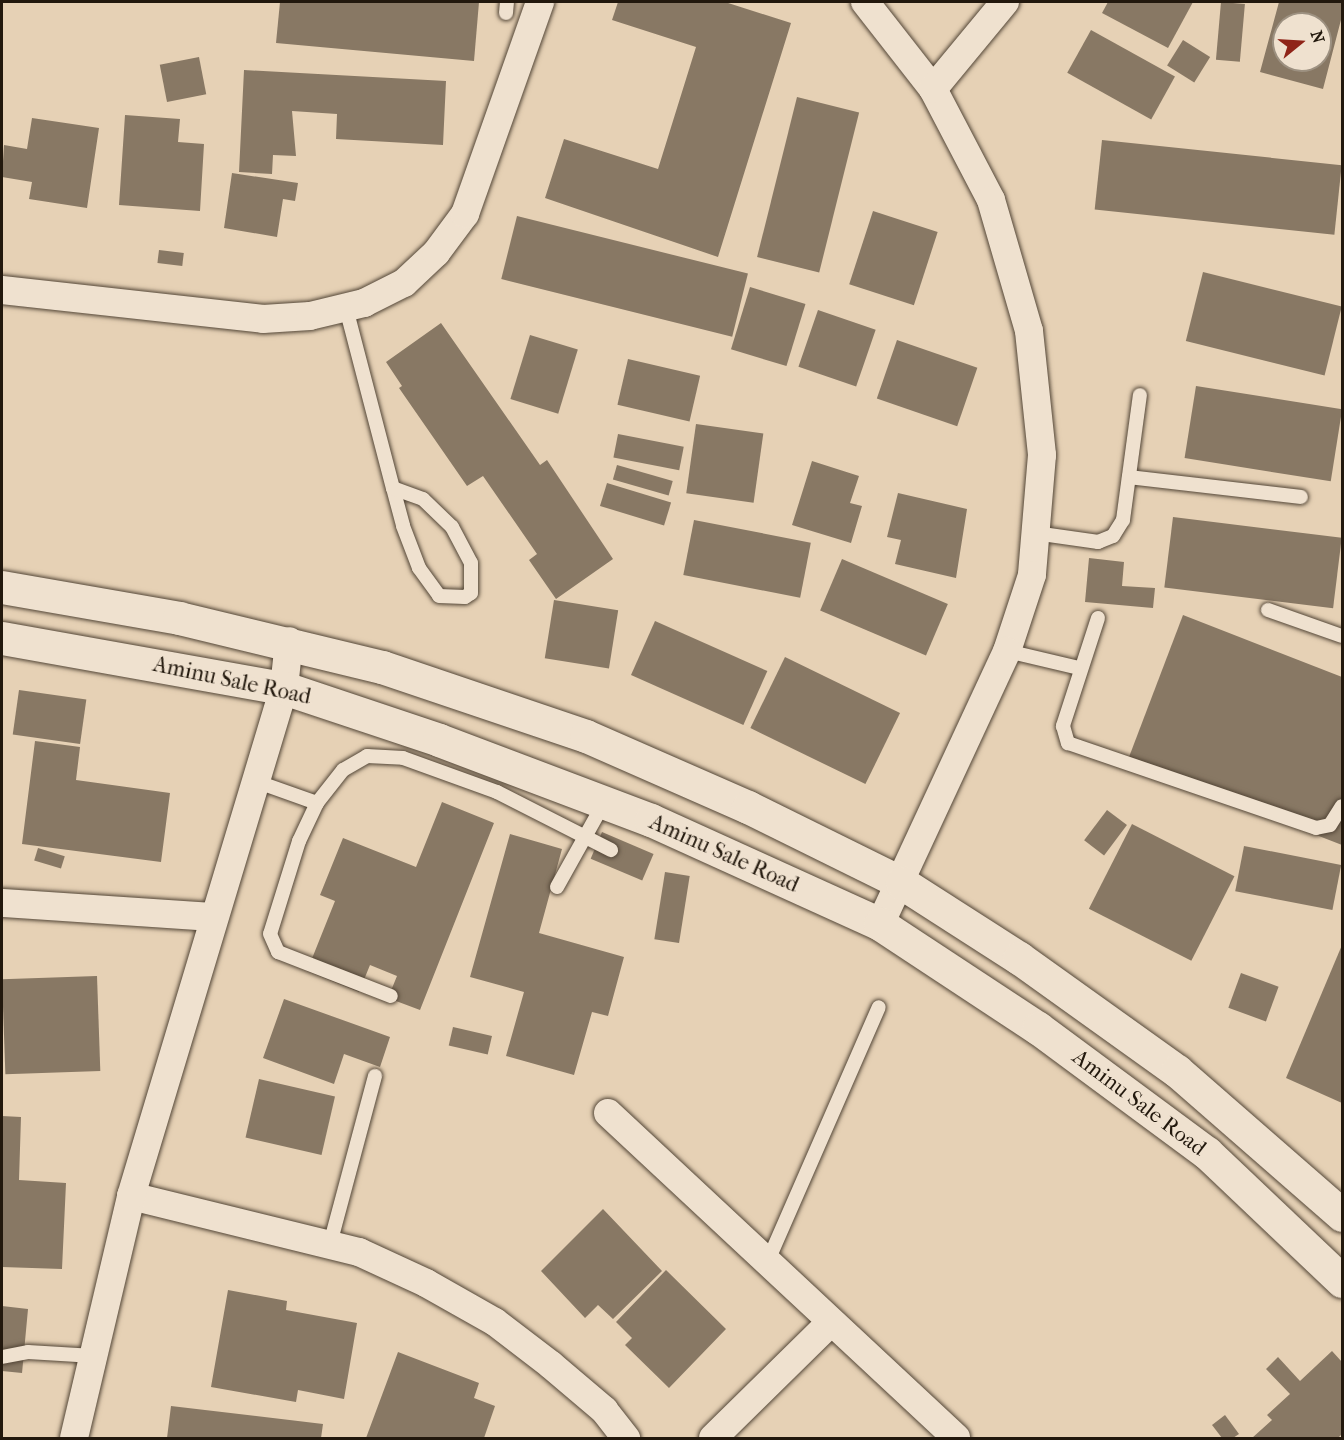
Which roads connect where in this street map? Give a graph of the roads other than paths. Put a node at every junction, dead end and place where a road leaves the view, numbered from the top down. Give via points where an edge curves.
1 (540, 2) edge
2 (865, 2) edge
3 (1005, 2) edge
4 (933, 88) junction
5 (2, 290) edge
6 (346, 308) junction
7 (1140, 394) dead end
8 (1129, 477) junction
9 (393, 488) junction
10 (1301, 497) dead end
11 (1035, 532) junction
12 (2, 587) edge
13 (1268, 610) dead end
14 (1098, 618) dead end
15 (1342, 636) edge
16 (2, 638) edge
17 (290, 642) junction
18 (1007, 651) junction
19 (1079, 668) junction
20 (284, 688) junction
21 (255, 781) junction
22 (317, 803) junction
23 (604, 803) junction
24 (1342, 806) edge
25 (582, 835) junction
26 (611, 850) dead end
27 (902, 883) junction
28 (557, 887) dead end
29 (2, 903) edge
30 (214, 918) junction
31 (880, 924) junction
32 (391, 996) dead end
33 (879, 1007) dead end
34 (375, 1076) dead end
35 (608, 1113) dead end
36 (131, 1196) junction
37 (1342, 1215) edge
38 (330, 1245) junction
39 (767, 1263) junction
40 (1342, 1281) edge
41 (830, 1323) junction
42 (94, 1356) junction
43 (2, 1357) edge
44 (74, 1438) edge
45 (626, 1438) edge
46 (713, 1438) edge
47 (956, 1438) edge

1 - 6 street via 465,214 436,253 404,283
2 - 4 street
3 - 4 street
4 - 11 street via 991,200 1029,331 1042,454
5 - 6 street via 263,319 310,316
6 - 9 lane
7 - 8 lane
8 - 10 lane
8 - 11 lane via 1123,520 1113,536 1098,542
9 - 9 lane via 423,499 452,527 471,563 471,593 465,597 439,596 427,583 403,526
11 - 18 street via 1032,575
12 - 17 street, Aminu Sale Road
13 - 15 lane
14 - 19 lane
16 - 20 street, Aminu Sale Road
17 - 20 street
17 - 27 street, Aminu Sale Road via 382,667 586,736 748,807
18 - 19 lane
18 - 27 street
19 - 24 lane via 1063,726 1068,743 1316,828 1330,825
20 - 21 street
20 - 23 street, Aminu Sale Road via 439,740
21 - 22 lane
21 - 30 street
22 - 25 lane via 343,770 367,756 403,758 497,792
22 - 32 lane via 300,841 270,934 278,952
23 - 25 lane
23 - 31 street, Aminu Sale Road
25 - 26 lane
25 - 28 lane
27 - 31 street
27 - 37 street, Aminu Sale Road via 1019,958 1177,1071
29 - 30 street
30 - 36 street
31 - 40 street, Aminu Sale Road via 1038,1028 1207,1153
33 - 39 lane
34 - 38 lane
35 - 39 street
36 - 38 street
36 - 42 street
38 - 45 street via 369,1256 495,1322 604,1410
39 - 41 street
41 - 46 street
41 - 47 street
42 - 43 lane via 28,1352
42 - 44 street

